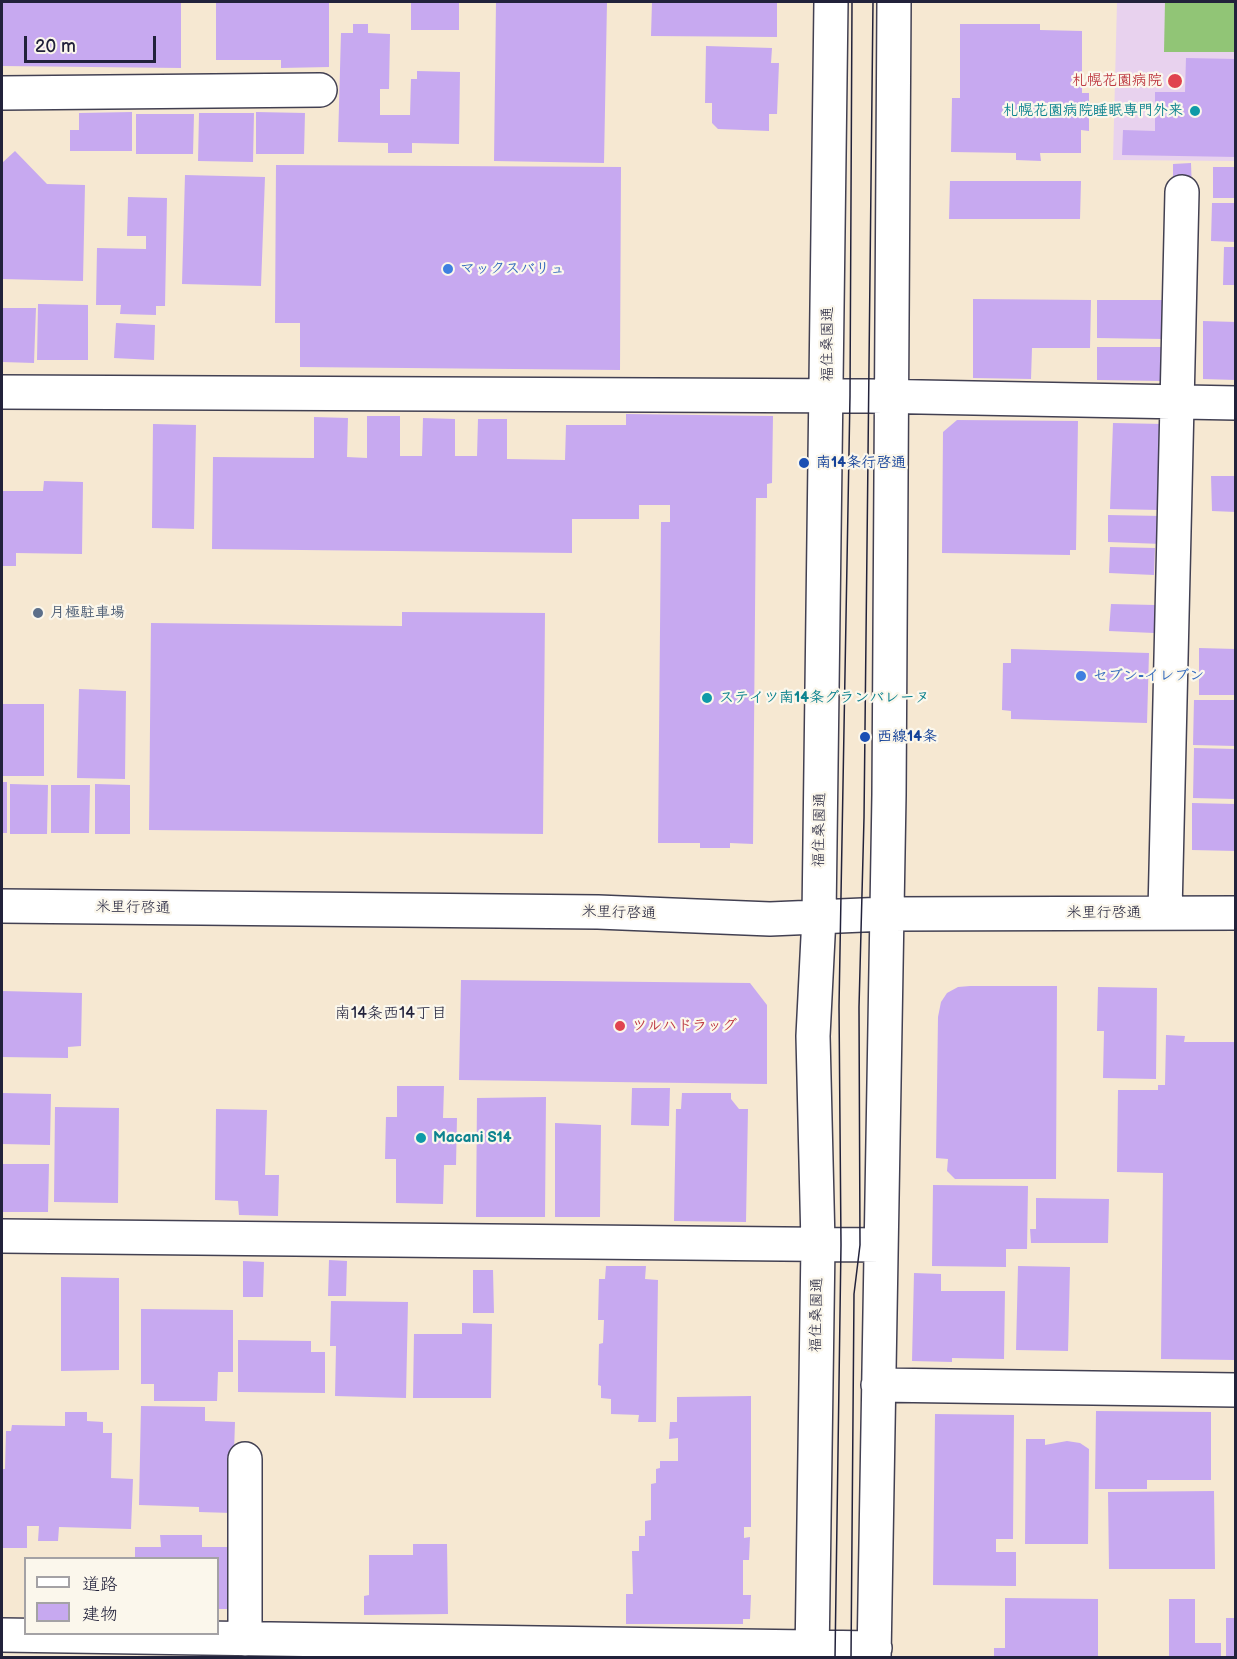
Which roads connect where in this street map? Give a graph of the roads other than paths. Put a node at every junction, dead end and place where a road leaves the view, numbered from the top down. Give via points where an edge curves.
1 (831, 2) edge
2 (894, 2) edge
3 (320, 90) dead end
4 (2, 93) edge
5 (1182, 192) dead end
6 (2, 392) edge
7 (827, 396) junction
8 (890, 397) junction
9 (1177, 402) junction
10 (1236, 403) edge
11 (2, 906) edge
12 (1165, 912) junction
13 (1236, 913) edge
14 (886, 914) junction
15 (819, 916) junction
16 (2, 1236) edge
17 (818, 1245) junction
18 (880, 1245) junction
19 (879, 1386) junction
20 (1236, 1390) edge
21 (245, 1459) dead end
22 (2, 1635) edge
23 (256, 1645) edge
24 (458, 1650) edge
25 (813, 1653) edge
26 (874, 1653) edge

1 - 7 street, 福住桑園通
2 - 8 street
3 - 4 street
5 - 9 street
6 - 7 street
7 - 8 street
7 - 15 street, 福住桑園通
8 - 9 street
8 - 14 street
9 - 10 street
9 - 12 street
11 - 15 street, 米里行啓通 via 598,912 770,920
12 - 13 street, 米里行啓通
12 - 14 street, 米里行啓通
14 - 15 street, 米里行啓通
14 - 18 street
15 - 17 street, 福住桑園通 via 813,1036
16 - 17 street
17 - 18 street
17 - 25 street, 福住桑園通
18 - 19 street
19 - 20 street
19 - 26 street
21 - 23 street
22 - 23 street
23 - 24 street
24 - 25 street
25 - 26 street

